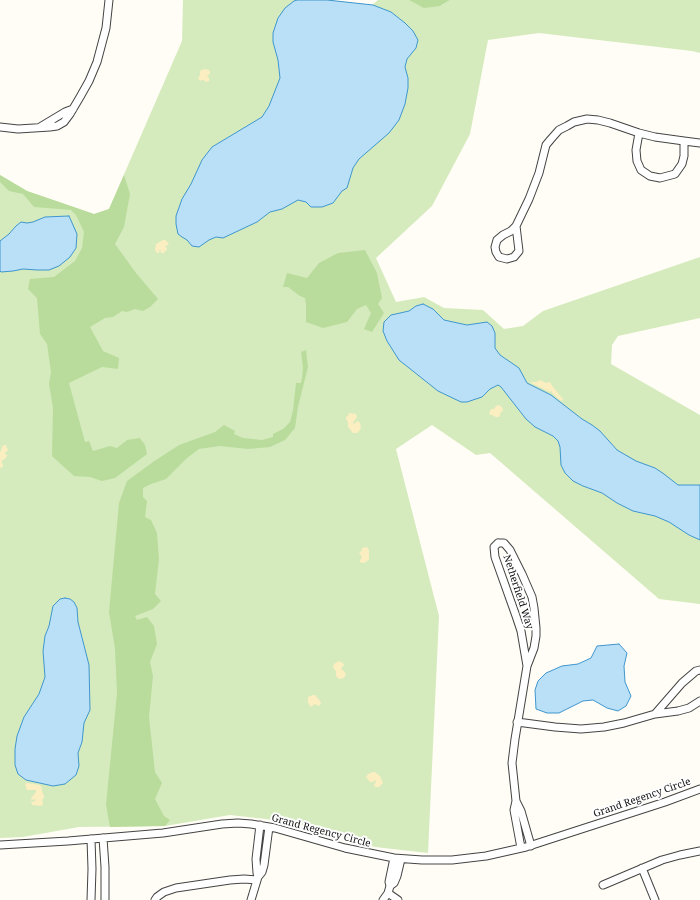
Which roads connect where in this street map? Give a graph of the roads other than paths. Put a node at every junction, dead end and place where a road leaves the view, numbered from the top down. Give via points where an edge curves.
1 (109, 0) edge
2 (0, 127) edge
3 (639, 133) junction
4 (684, 141) junction
5 (700, 142) edge
6 (516, 226) junction
7 (527, 666) junction
8 (700, 670) edge
9 (700, 701) edge
10 (655, 714) junction
11 (517, 722) junction
12 (700, 789) edge
13 (516, 801) junction
14 (260, 826) junction
15 (269, 827) junction
16 (103, 838) junction
17 (91, 839) junction
18 (0, 845) edge
19 (531, 846) junction
20 (521, 848) junction
21 (700, 851) edge
22 (398, 858) junction
23 (642, 868) junction
24 (258, 879) junction
25 (603, 885) dead end
26 (389, 890) junction
27 (91, 900) edge
28 (104, 900) edge
29 (155, 900) edge
30 (251, 900) edge
31 (382, 900) edge
32 (398, 900) edge
33 (655, 900) edge

1 - 2 street via 106,28 97,62 73,110 64,112 40,127
3 - 4 street
3 - 4 street via 637,162 641,170 650,176 660,178 675,174 682,164
3 - 6 street via 610,123 587,119 559,130 546,145 539,173
4 - 5 street
6 - 6 street via 497,240 495,246 499,257 514,257 519,251
7 - 7 street, Netherfield Way via 518,621 495,557 494,547 498,543 504,544 510,550 532,597 536,636
7 - 11 street, Netherfield Way
8 - 10 street via 682,683
9 - 10 street via 689,708
10 - 11 street via 624,723 581,729
11 - 13 street, Netherfield Way via 512,763
12 - 19 street, Grand Regency Circle
13 - 19 street, Netherfield Way
13 - 20 street, Netherfield Way via 514,810
14 - 15 street, Grand Regency Circle
14 - 16 street, Grand Regency Circle via 222,824 163,834
14 - 24 street via 256,859
15 - 22 street, Grand Regency Circle via 345,848
15 - 24 street via 264,865
16 - 17 street, Grand Regency Circle
16 - 28 street
17 - 18 street, Grand Regency Circle
17 - 27 street
19 - 20 street, Grand Regency Circle
20 - 22 street, Grand Regency Circle via 469,859
21 - 23 street via 672,857
22 - 26 street via 397,876
23 - 25 street
23 - 33 street
24 - 29 street via 230,880 176,888 164,892
24 - 30 street
26 - 31 street
26 - 32 street

